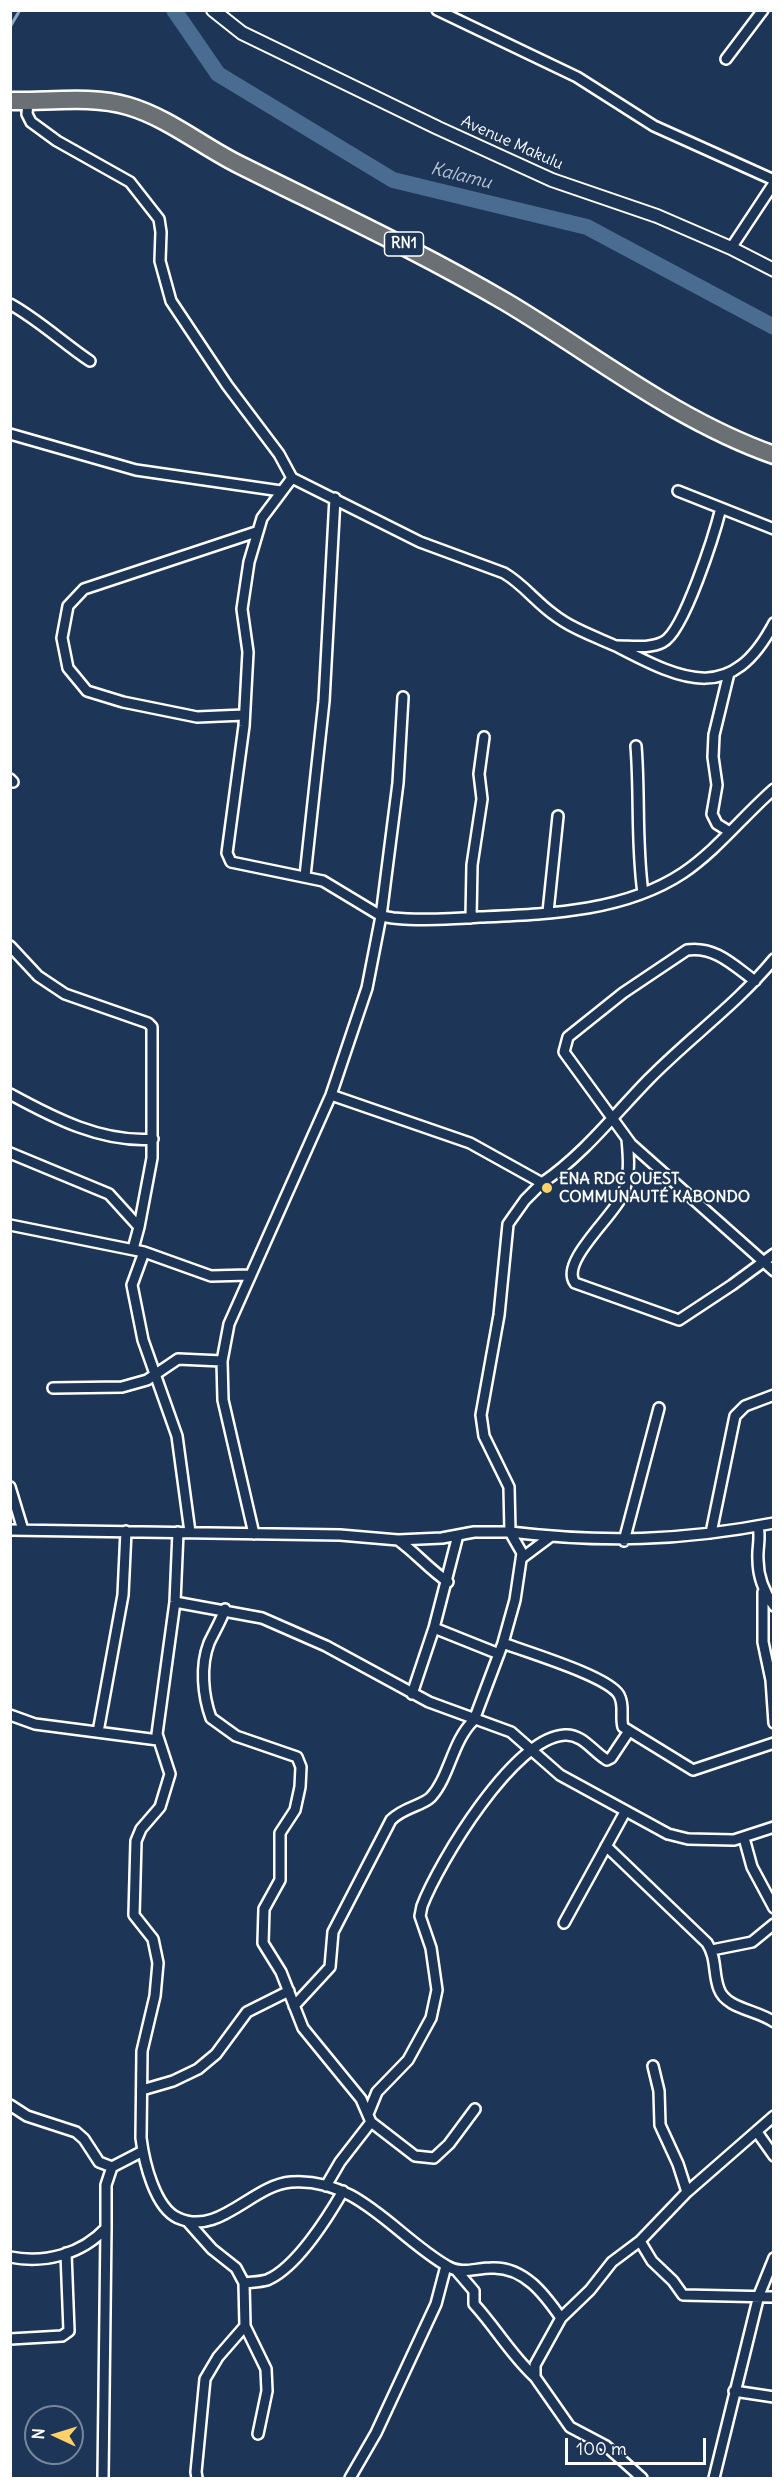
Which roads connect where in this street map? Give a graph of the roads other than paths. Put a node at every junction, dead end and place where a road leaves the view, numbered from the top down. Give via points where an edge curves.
1 (213, 10) edge
2 (437, 10) edge
3 (763, 10) edge
4 (726, 59) dead end
5 (10, 101) edge
6 (28, 101) junction
7 (774, 182) edge
8 (731, 248) junction
9 (774, 270) edge
10 (10, 304) edge
11 (90, 361) dead end
12 (10, 434) edge
13 (774, 455) edge
14 (292, 478) junction
15 (282, 491) junction
16 (678, 491) dead end
17 (335, 498) junction
18 (721, 507) junction
19 (774, 529) edge
20 (256, 532) junction
21 (774, 623) edge
22 (615, 646) junction
23 (729, 674) junction
24 (403, 697) dead end
25 (244, 715) junction
26 (484, 737) dead end
27 (636, 746) dead end
28 (774, 789) edge
29 (558, 816) dead end
30 (730, 832) junction
31 (305, 876) junction
32 (643, 893) junction
33 (548, 912) junction
34 (381, 916) junction
35 (471, 918) junction
36 (10, 946) edge
37 (774, 959) edge
38 (756, 981) junction
39 (10, 1094) edge
40 (331, 1095) junction
41 (613, 1117) junction
42 (153, 1139) junction
43 (627, 1140) junction
44 (10, 1153) edge
45 (542, 1183) junction
46 (10, 1225) edge
47 (139, 1227) junction
48 (133, 1249) junction
49 (144, 1252) junction
50 (774, 1254) edge
51 (764, 1262) junction
52 (774, 1271) edge
53 (249, 1275) junction
54 (222, 1361) junction
55 (156, 1375) junction
56 (52, 1388) dead end
57 (774, 1395) edge
58 (659, 1407) dead end
59 (10, 1487) edge
60 (774, 1523) edge
61 (758, 1526) junction
62 (10, 1530) edge
63 (23, 1530) junction
64 (126, 1531) junction
65 (178, 1532) junction
66 (190, 1532) junction
67 (510, 1532) junction
68 (711, 1533) junction
69 (254, 1534) junction
70 (458, 1535) junction
71 (550, 1537) junction
72 (398, 1540) junction
73 (624, 1541) junction
74 (522, 1558) junction
75 (448, 1581) junction
76 (764, 1592) junction
77 (175, 1602) junction
78 (774, 1606) edge
79 (225, 1609) junction
80 (434, 1628) junction
81 (503, 1643) junction
82 (499, 1654) junction
83 (412, 1694) junction
84 (10, 1715) edge
85 (474, 1720) junction
86 (774, 1723) edge
87 (629, 1731) junction
88 (98, 1732) junction
89 (158, 1740) junction
90 (774, 1743) edge
91 (530, 1749) junction
92 (625, 1812) junction
93 (774, 1827) edge
94 (744, 1838) junction
95 (606, 1846) junction
96 (774, 1908) edge
97 (564, 1923) dead end
98 (774, 1924) edge
99 (712, 1950) junction
100 (289, 1991) junction
101 (294, 2006) junction
102 (774, 2022) edge
103 (653, 2067) dead end
104 (142, 2090) junction
105 (10, 2105) edge
106 (475, 2109) dead end
107 (774, 2116) edge
108 (370, 2118) junction
109 (757, 2132) junction
110 (143, 2151) junction
111 (774, 2156) edge
112 (112, 2167) junction
113 (326, 2186) junction
114 (343, 2191) junction
115 (687, 2192) junction
116 (188, 2222) junction
117 (106, 2228) junction
118 (640, 2241) junction
119 (66, 2253) junction
120 (10, 2257) edge
121 (774, 2258) edge
122 (446, 2266) junction
123 (456, 2270) junction
124 (244, 2283) junction
125 (759, 2295) junction
126 (774, 2297) edge
127 (561, 2318) junction
128 (245, 2326) junction
129 (10, 2339) edge
130 (535, 2377) junction
131 (734, 2391) junction
132 (774, 2397) edge
133 (258, 2434) dead end
134 (103, 2478) edge
135 (198, 2478) edge
136 (350, 2478) edge
137 (642, 2478) edge
138 (714, 2478) edge

1 - 8 main road, Avenue Makulu via 242,33 552,180 657,216
2 - 7 street via 577,77 654,126
3 - 4 street
5 - 6 highway, RN1
6 - 13 highway, RN1 via 108,102 144,111 233,162 437,262 693,420
6 - 14 street via 30,122 130,182 159,219 160,261 171,301
7 - 8 street
8 - 9 main road, Avenue Makulu
10 - 11 street via 31,315
12 - 15 street via 136,471
14 - 15 street
14 - 17 street
15 - 20 street
16 - 18 street
17 - 22 street via 420,542 504,573 551,614
17 - 31 street via 324,701
18 - 19 street
18 - 22 street via 705,562 672,636 654,646
20 - 25 street via 242,609 249,652
20 - 25 street via 84,589 68,606 62,638 68,668 87,691 197,717
21 - 23 street via 746,664
22 - 23 street via 682,675 699,678
23 - 30 street via 714,735 717,785 712,814 717,824
24 - 34 street via 398,783
25 - 31 street via 228,859 237,865
26 - 35 street
27 - 32 street
28 - 30 street
29 - 33 street
30 - 32 street via 684,872
31 - 34 street via 323,881
32 - 33 street via 582,909
33 - 35 street
34 - 35 street
34 - 40 street via 367,988
36 - 42 street via 38,976 65,994 152,1027
37 - 38 street
38 - 41 street
38 - 41 street via 714,952 687,950 623,993 568,1037 564,1052
39 - 42 street via 83,1129 117,1139
40 - 45 street via 487,1150
40 - 53 street
41 - 43 street
41 - 45 street via 564,1167
42 - 47 street
43 - 51 street
43 - 51 street via 630,1166 623,1195 577,1257 572,1281 679,1320
44 - 47 street via 109,1194
45 - 67 street via 508,1224 499,1315 480,1415 484,1436 509,1487
46 - 48 street
47 - 48 street
48 - 49 street
49 - 53 street via 211,1276
49 - 55 street via 132,1285 143,1340
50 - 51 street
51 - 52 street
53 - 54 street via 229,1324
54 - 55 street via 178,1359
54 - 69 street via 223,1400
55 - 56 street via 122,1387
55 - 66 street via 177,1436
57 - 68 street via 745,1406 735,1416
58 - 73 street
59 - 63 street
60 - 61 street
61 - 68 street
61 - 76 street via 758,1561
62 - 63 street
63 - 64 street
64 - 65 street
64 - 88 street via 123,1595
65 - 66 street
65 - 77 street
66 - 69 street
67 - 70 street
67 - 71 street
67 - 74 street via 520,1545
68 - 73 street
69 - 72 street
70 - 72 street
70 - 75 street
71 - 73 street
71 - 74 street
72 - 75 street
74 - 81 street
75 - 80 street
76 - 78 street
76 - 86 street via 763,1642
77 - 79 street
77 - 89 street
79 - 83 street via 262,1618 310,1638
79 - 100 street via 204,1662 204,1688 211,1718 236,1736 297,1757 301,1767 296,1807 280,1833 280,1880 263,1915 265,1947
80 - 82 street
80 - 83 street
81 - 82 street
81 - 87 street via 613,1688 622,1703 622,1725
82 - 85 street
83 - 85 street
84 - 88 street via 26,1722
85 - 91 street via 511,1732
85 - 101 street via 431,1796 402,1809 391,1820 333,1932 330,1967
87 - 90 street via 698,1770
87 - 91 street via 607,1760 586,1742 567,1735 550,1738
88 - 89 street
89 - 104 street via 170,1774 160,1807 138,1834 134,1879 134,1915 153,1939 158,1963 142,2051
91 - 92 street via 560,1775
91 - 108 street via 485,1798 424,1901 420,1916 431,1948 436,1990 431,2018 408,2060 377,2092
92 - 94 street via 677,1837
92 - 95 street
93 - 94 street
94 - 96 street via 752,1867
95 - 97 street
95 - 99 street
98 - 99 street via 752,1942
99 - 102 street via 718,1988 723,1995 741,2009 763,2014
100 - 101 street
100 - 104 street via 247,2012 216,2054 198,2069
101 - 108 street via 310,2040 361,2099
103 - 115 street via 659,2091 660,2125
104 - 110 street
105 - 112 street via 27,2116 76,2132 99,2162
106 - 108 street via 434,2158 415,2156
107 - 109 street
108 - 113 street
109 - 111 street
109 - 115 street
110 - 112 street
110 - 116 street via 161,2200 177,2218
112 - 117 street via 106,2185
113 - 114 street
113 - 116 street via 282,2184 211,2221
114 - 122 street via 386,2218
114 - 124 street via 315,2236 297,2255 269,2279
115 - 118 street
116 - 124 street via 236,2268
117 - 119 street via 97,2238
117 - 134 street
118 - 125 street via 652,2261 683,2295
118 - 127 street via 612,2262
119 - 120 street via 45,2260
119 - 129 street via 69,2331 62,2336
121 - 125 street
122 - 123 street
122 - 136 street via 436,2304 376,2433
123 - 127 street via 493,2267 512,2271 532,2283
123 - 130 street via 474,2291 474,2304 489,2318 509,2351
124 - 128 street
125 - 126 street
125 - 131 street
127 - 130 street via 535,2365
128 - 133 street via 266,2369 265,2406
128 - 135 street via 204,2379
130 - 137 street via 574,2431 606,2446
131 - 132 street
131 - 138 street

